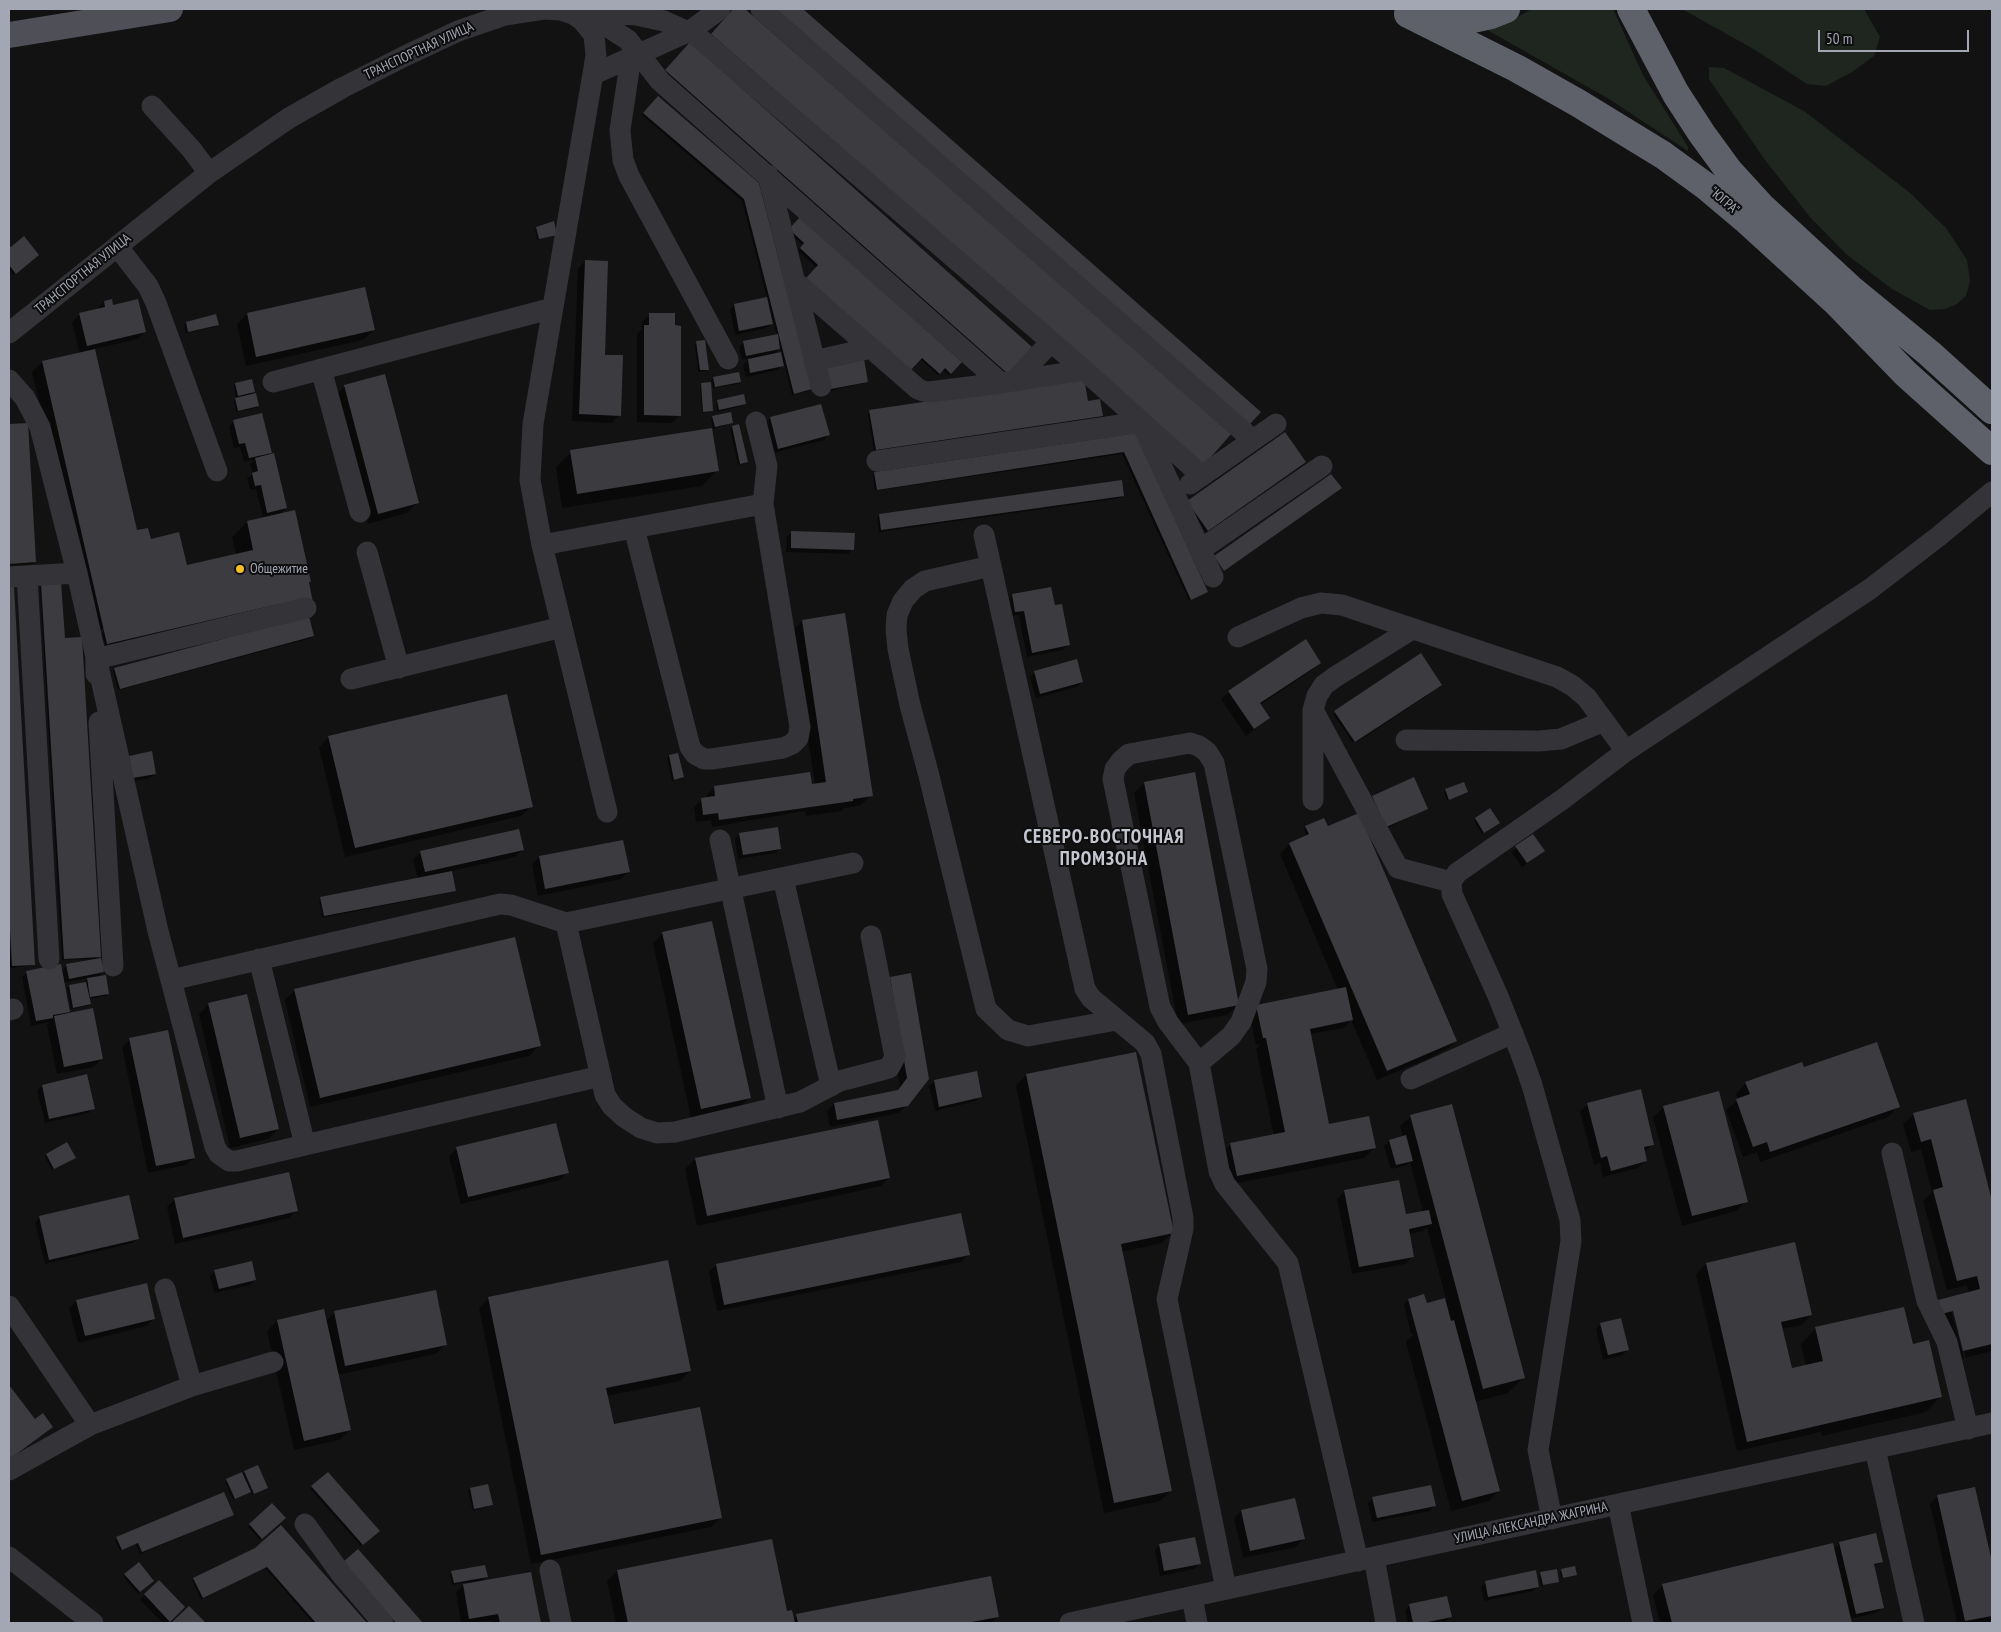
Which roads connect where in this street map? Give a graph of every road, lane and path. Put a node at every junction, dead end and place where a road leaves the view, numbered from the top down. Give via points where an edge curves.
1 (170, 9) edge
2 (720, 9) edge
3 (761, 9) edge
4 (1506, 9) edge
5 (1631, 9) edge
6 (1400, 11) edge
7 (567, 12) junction
8 (690, 32) junction
9 (9, 35) edge
10 (636, 55) junction
11 (594, 74) junction
12 (152, 106) dead end
13 (209, 174) junction
14 (768, 175) junction
15 (117, 246) junction
16 (794, 281) junction
17 (553, 308) junction
18 (9, 333) edge
19 (1051, 342) junction
20 (871, 348) junction
21 (728, 359) dead end
22 (814, 361) junction
23 (321, 369) junction
24 (1084, 370) junction
25 (9, 380) edge
26 (273, 382) dead end
27 (1008, 382) junction
28 (820, 386) dead end
29 (1110, 394) junction
30 (1992, 410) edge
31 (756, 422) dead end
32 (1141, 422) junction
33 (1276, 424) dead end
34 (1115, 426) junction
35 (1253, 440) junction
36 (1992, 451) edge
37 (877, 460) dead end
38 (1322, 466) dead end
39 (217, 471) dead end
40 (1202, 476) junction
41 (1992, 492) edge
42 (1175, 494) junction
43 (762, 504) junction
44 (360, 512) dead end
45 (634, 528) junction
46 (984, 535) dead end
47 (542, 545) junction
48 (1200, 550) junction
49 (367, 552) dead end
50 (991, 566) junction
51 (77, 573) junction
52 (18, 576) edge
53 (1213, 577) dead end
54 (306, 608) dead end
55 (562, 628) junction
56 (1412, 629) junction
57 (1238, 637) dead end
58 (96, 659) junction
59 (399, 668) junction
60 (351, 679) dead end
61 (1313, 710) junction
62 (1604, 721) junction
63 (1406, 740) dead end
64 (1626, 751) junction
65 (1314, 800) dead end
66 (607, 812) dead end
67 (720, 840) dead end
68 (853, 863) dead end
69 (783, 878) junction
70 (1451, 882) junction
71 (731, 889) junction
72 (566, 923) junction
73 (871, 936) dead end
74 (49, 959) dead end
75 (259, 960) junction
76 (113, 966) dead end
77 (171, 980) junction
78 (1117, 1020) junction
79 (1513, 1033) junction
80 (1199, 1063) junction
81 (601, 1076) junction
82 (1411, 1079) dead end
83 (831, 1086) junction
84 (778, 1108) junction
85 (305, 1145) junction
86 (1892, 1153) dead end
87 (165, 1289) dead end
88 (9, 1306) edge
89 (272, 1362) dead end
90 (192, 1386) junction
91 (1992, 1423) edge
92 (90, 1425) junction
93 (1968, 1429) junction
94 (1875, 1449) junction
95 (9, 1470) edge
96 (1618, 1504) junction
97 (1552, 1519) junction
98 (305, 1524) dead end
99 (9, 1557) edge
100 (1366, 1559) junction
101 (550, 1570) dead end
102 (1226, 1589) junction
103 (1192, 1597) junction
104 (93, 1623) edge
105 (383, 1623) edge
106 (561, 1623) edge
107 (1070, 1623) edge
108 (1197, 1623) edge
109 (1386, 1623) edge
110 (1643, 1623) edge
111 (1914, 1623) edge

1 - 9 main road
2 - 8 street
3 - 35 street
4 - 6 highway, "ЮГРА" via 1483,18 1461,21 1430,20
5 - 30 highway, "ЮГРА" via 1676,94 1702,134 1760,206 1851,289 1930,352
6 - 36 highway, "ЮГРА" via 1516,68 1578,103 1663,155 1707,187 1837,303 1906,374
7 - 8 street, ТРАНСПОРТНАЯ УЛИЦА via 636,15
7 - 10 street via 618,32 634,46
7 - 11 street via 582,20 594,35
7 - 13 street, ТРАНСПОРТНАЯ УЛИЦА via 544,10 505,15 458,31 289,118
8 - 10 street
8 - 19 street, ТРАНСПОРТНАЯ УЛИЦА via 706,42
10 - 11 street
10 - 14 street
10 - 21 street via 620,130 623,160
11 - 17 street
12 - 13 street
13 - 15 street, ТРАНСПОРТНАЯ УЛИЦА
14 - 16 street
14 - 27 street
15 - 18 street, ТРАНСПОРТНАЯ УЛИЦА
15 - 39 street via 148,286 156,303
16 - 20 street
16 - 22 street
17 - 23 street
17 - 47 street via 530,450 530,480
19 - 24 street, ТРАНСПОРТНАЯ УЛИЦА
19 - 27 street
20 - 22 street
20 - 27 street via 923,391
22 - 28 street
23 - 26 street
23 - 44 street
24 - 27 street
24 - 29 street, ТРАНСПОРТНАЯ УЛИЦА
25 - 51 street via 25,398 40,427
29 - 32 street, ТРАНСПОРТНАЯ УЛИЦА
29 - 34 street
31 - 43 street via 767,466
32 - 34 street
32 - 40 street, ТРАНСПОРТНАЯ УЛИЦА
32 - 42 street
33 - 35 street
34 - 37 street
35 - 40 street
38 - 48 street
40 - 42 street
41 - 64 street via 1870,588
42 - 48 street
43 - 45 street
43 - 45 street via 800,727 798,738 783,748 704,759 690,747
45 - 47 street
46 - 50 street
47 - 55 street
48 - 53 street
49 - 59 street
50 - 78 street via 1084,990
50 - 78 street via 925,581 903,601 896,629 910,705 986,1009 1008,1030 1028,1036
51 - 52 street
51 - 58 street
52 - 74 street
54 - 58 street
55 - 59 street
55 - 66 street
56 - 57 street via 1342,605 1321,602
56 - 61 street via 1335,677 1317,696
56 - 62 street via 1557,677 1587,698
58 - 76 street
58 - 77 street
59 - 60 street
61 - 65 street
61 - 70 street via 1398,868
62 - 63 street via 1561,739
62 - 64 street
64 - 70 street via 1457,873
67 - 71 street
68 - 69 street
69 - 71 street
69 - 83 street
70 - 79 street via 1452,894
71 - 72 street
71 - 84 street
72 - 75 street via 510,904 500,904
72 - 81 street
73 - 83 street via 895,1057 889,1068 850,1077
75 - 77 street
75 - 85 street
77 - 85 street via 214,1147 219,1154 229,1161 237,1161
78 - 102 street via 1145,1043 1151,1054 1183,1218 1167,1299
79 - 82 street
79 - 97 street via 1532,1085 1571,1229 1538,1450
80 - 80 street via 1231,1036 1241,1022 1256,982 1257,969 1214,763 1207,752 1190,744 1129,754 1120,761 1113,779 1160,1007
80 - 100 street via 1219,1171 1225,1184 1288,1263
81 - 84 street via 605,1095 612,1106 641,1128 657,1132 675,1132
81 - 85 street
83 - 84 street via 800,1102
86 - 93 street via 1927,1301 1947,1342
87 - 90 street
88 - 92 street
89 - 90 street
90 - 92 street
91 - 93 street, УЛИЦА АЛЕКСАНДРА ЖАГРИНА
92 - 95 street
93 - 94 street, УЛИЦА АЛЕКСАНДРА ЖАГРИНА
94 - 96 street, УЛИЦА АЛЕКСАНДРА ЖАГРИНА
94 - 111 street
96 - 97 street, УЛИЦА АЛЕКСАНДРА ЖАГРИНА
96 - 110 street
97 - 100 street, УЛИЦА АЛЕКСАНДРА ЖАГРИНА
98 - 105 street
99 - 104 street
100 - 102 street, УЛИЦА АЛЕКСАНДРА ЖАГРИНА
100 - 109 street
101 - 106 street
102 - 103 street, УЛИЦА АЛЕКСАНДРА ЖАГРИНА
103 - 107 street, УЛИЦА АЛЕКСАНДРА ЖАГРИНА
103 - 108 street

